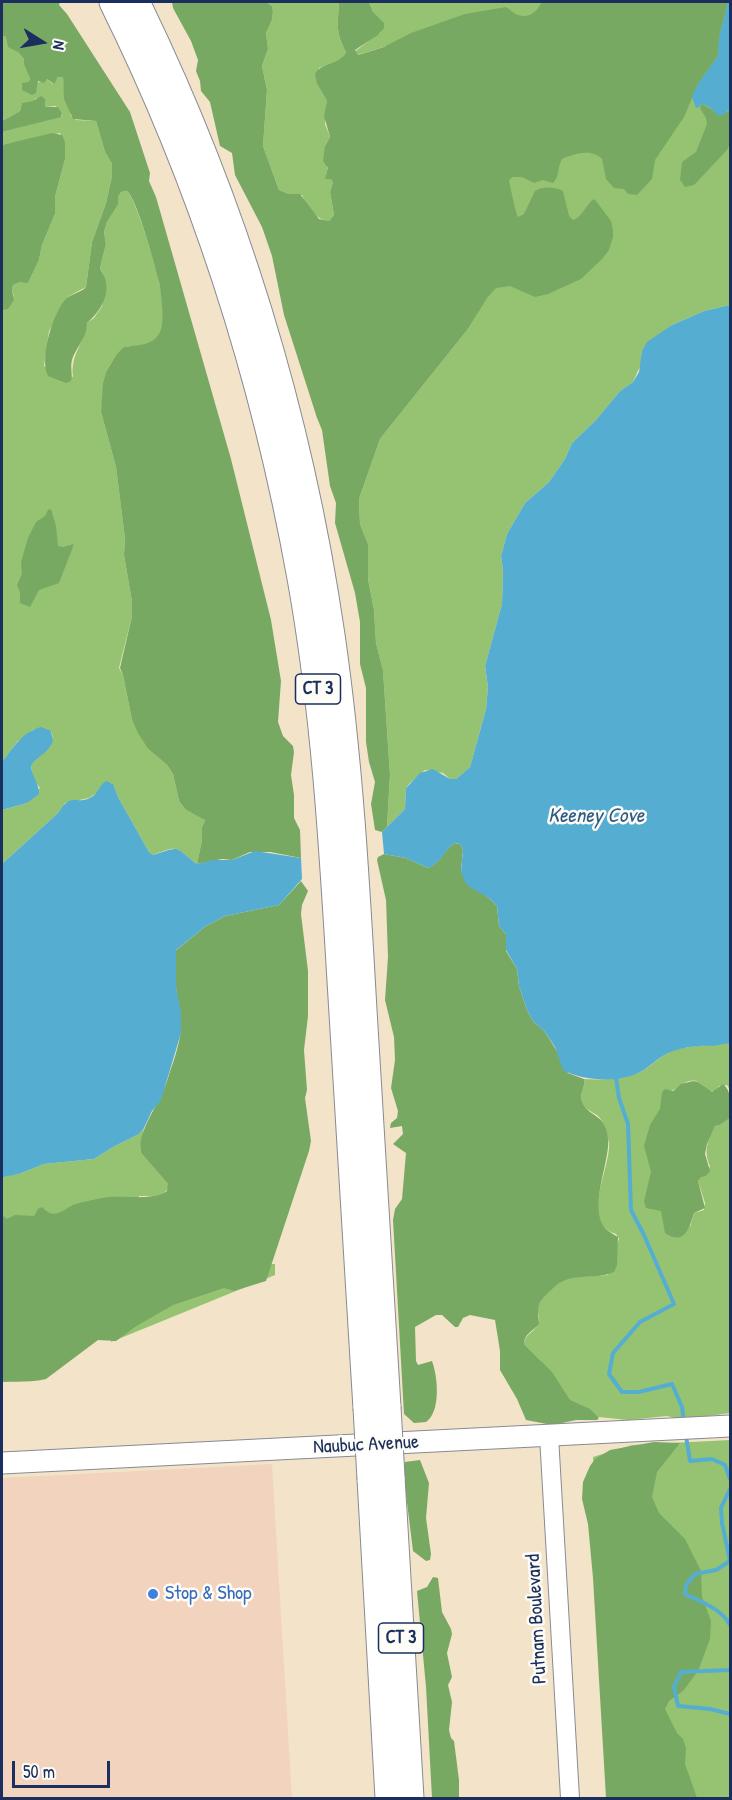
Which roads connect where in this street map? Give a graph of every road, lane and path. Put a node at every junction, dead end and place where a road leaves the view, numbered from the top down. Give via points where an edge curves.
1 (113, 2) edge
2 (136, 2) edge
3 (377, 1407) junction
4 (730, 1426) edge
5 (549, 1436) junction
6 (2, 1463) edge
7 (381, 1478) junction
8 (380, 1638) junction
9 (372, 1798) edge
10 (389, 1798) edge
11 (410, 1798) edge
12 (570, 1798) edge

1 - 3 highway, CT 3 via 175,139 223,270 273,444 301,579 319,697
2 - 3 highway, CT 3 via 196,138 239,252 301,471 319,564 336,672 351,824
3 - 7 highway, CT 3, bridge
4 - 5 main road, Naubuc Avenue
5 - 6 main road, Naubuc Avenue
5 - 12 street, Putnam Boulevard
7 - 8 highway, CT 3
7 - 11 highway, CT 3
8 - 9 highway via 372,1685
8 - 10 highway, CT 3

